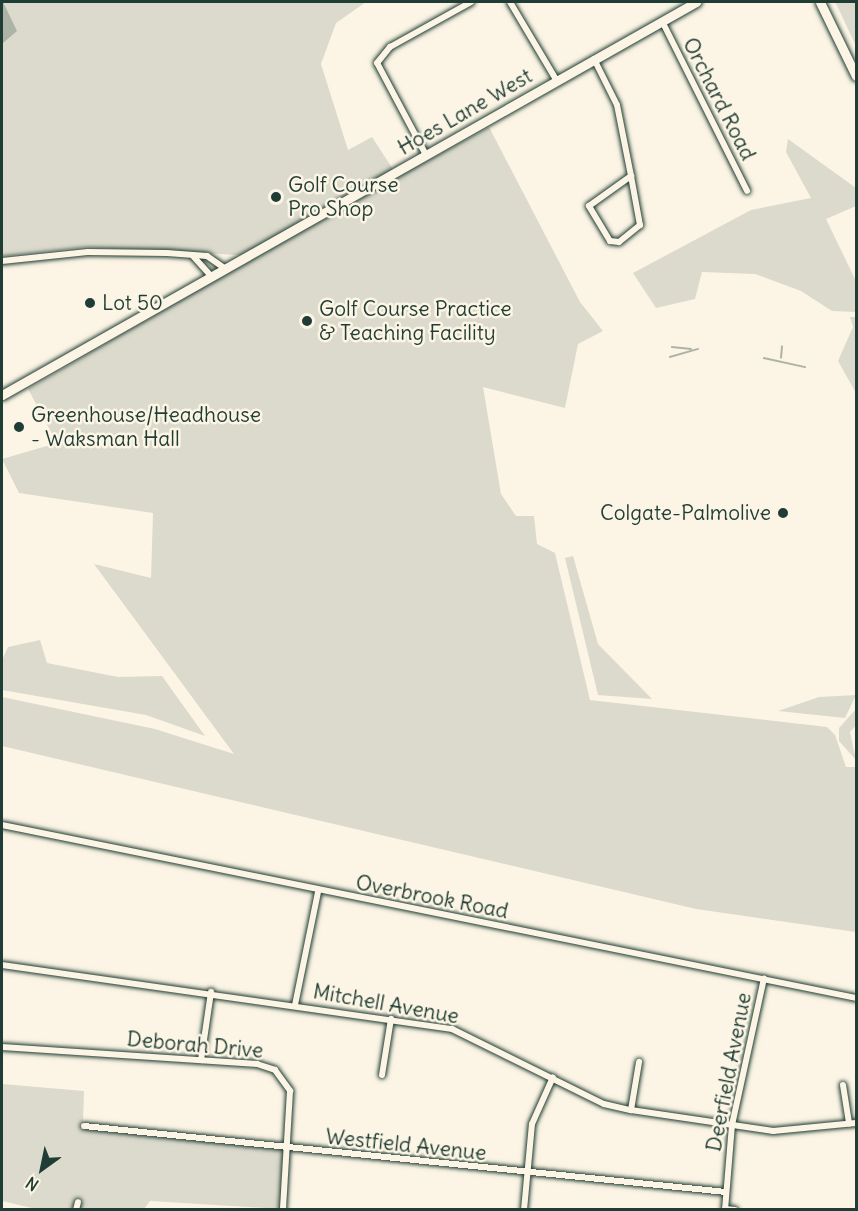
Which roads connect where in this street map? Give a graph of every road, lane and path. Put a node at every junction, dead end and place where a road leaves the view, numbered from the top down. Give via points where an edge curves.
1 (471, 2) edge
2 (510, 2) edge
3 (696, 2) edge
4 (820, 2) edge
5 (662, 21) junction
6 (594, 59) junction
7 (856, 76) edge
8 (557, 81) junction
9 (426, 155) junction
10 (631, 176) junction
11 (747, 191) dead end
12 (192, 256) junction
13 (2, 261) edge
14 (224, 268) junction
15 (210, 275) junction
16 (2, 395) edge
17 (2, 825) edge
18 (318, 892) junction
19 (2, 964) edge
20 (764, 978) junction
21 (211, 992) junction
22 (856, 998) edge
23 (295, 1005) junction
24 (391, 1019) junction
25 (2, 1047) edge
26 (201, 1059) junction
27 (639, 1062) dead end
28 (382, 1075) dead end
29 (553, 1077) junction
30 (843, 1085) dead end
31 (631, 1110) junction
32 (853, 1123) edge
33 (732, 1125) junction
34 (84, 1126) dead end
35 (289, 1150) junction
36 (528, 1174) junction
37 (726, 1192) junction
38 (78, 1202) dead end
39 (76, 1209) edge
40 (283, 1209) edge
41 (524, 1209) edge
42 (725, 1209) edge
43 (735, 1209) edge

1 - 9 street via 390,47 377,63
2 - 8 street
3 - 5 street, Hoes Lane West
4 - 7 street
5 - 6 street, Hoes Lane West
5 - 11 street, Orchard Road
6 - 8 street, Hoes Lane West
6 - 10 street via 618,105
8 - 9 street, Hoes Lane West
9 - 14 street, Hoes Lane West
10 - 10 street via 589,206 610,241 619,242 640,225
12 - 13 street via 88,252
12 - 14 street via 207,256
12 - 15 street
14 - 15 street, Hoes Lane West
15 - 16 street, Hoes Lane West
17 - 18 street, Overbrook Road
18 - 20 street, Overbrook Road
18 - 23 street
19 - 21 street, Mitchell Avenue
20 - 22 street, Overbrook Road
20 - 33 street, Deerfield Avenue
21 - 23 street, Mitchell Avenue
21 - 26 street
23 - 24 street, Mitchell Avenue
24 - 28 street
24 - 29 street, Mitchell Avenue via 481,1039
25 - 26 street, Deborah Drive
26 - 35 street, Deborah Drive via 266,1065 283,1076 290,1091
27 - 31 street
29 - 31 street, Mitchell Avenue via 604,1104
29 - 36 street via 532,1124
30 - 32 street
31 - 33 street, Mitchell Avenue
32 - 33 street, Mitchell Avenue via 790,1131
33 - 37 street, Deerfield Avenue
34 - 35 street, Westfield Avenue
35 - 36 street, Westfield Avenue
35 - 40 street, Deborah Drive
36 - 37 street, Westfield Avenue
36 - 41 street
37 - 42 street, Deerfield Avenue
38 - 39 street
42 - 43 street

